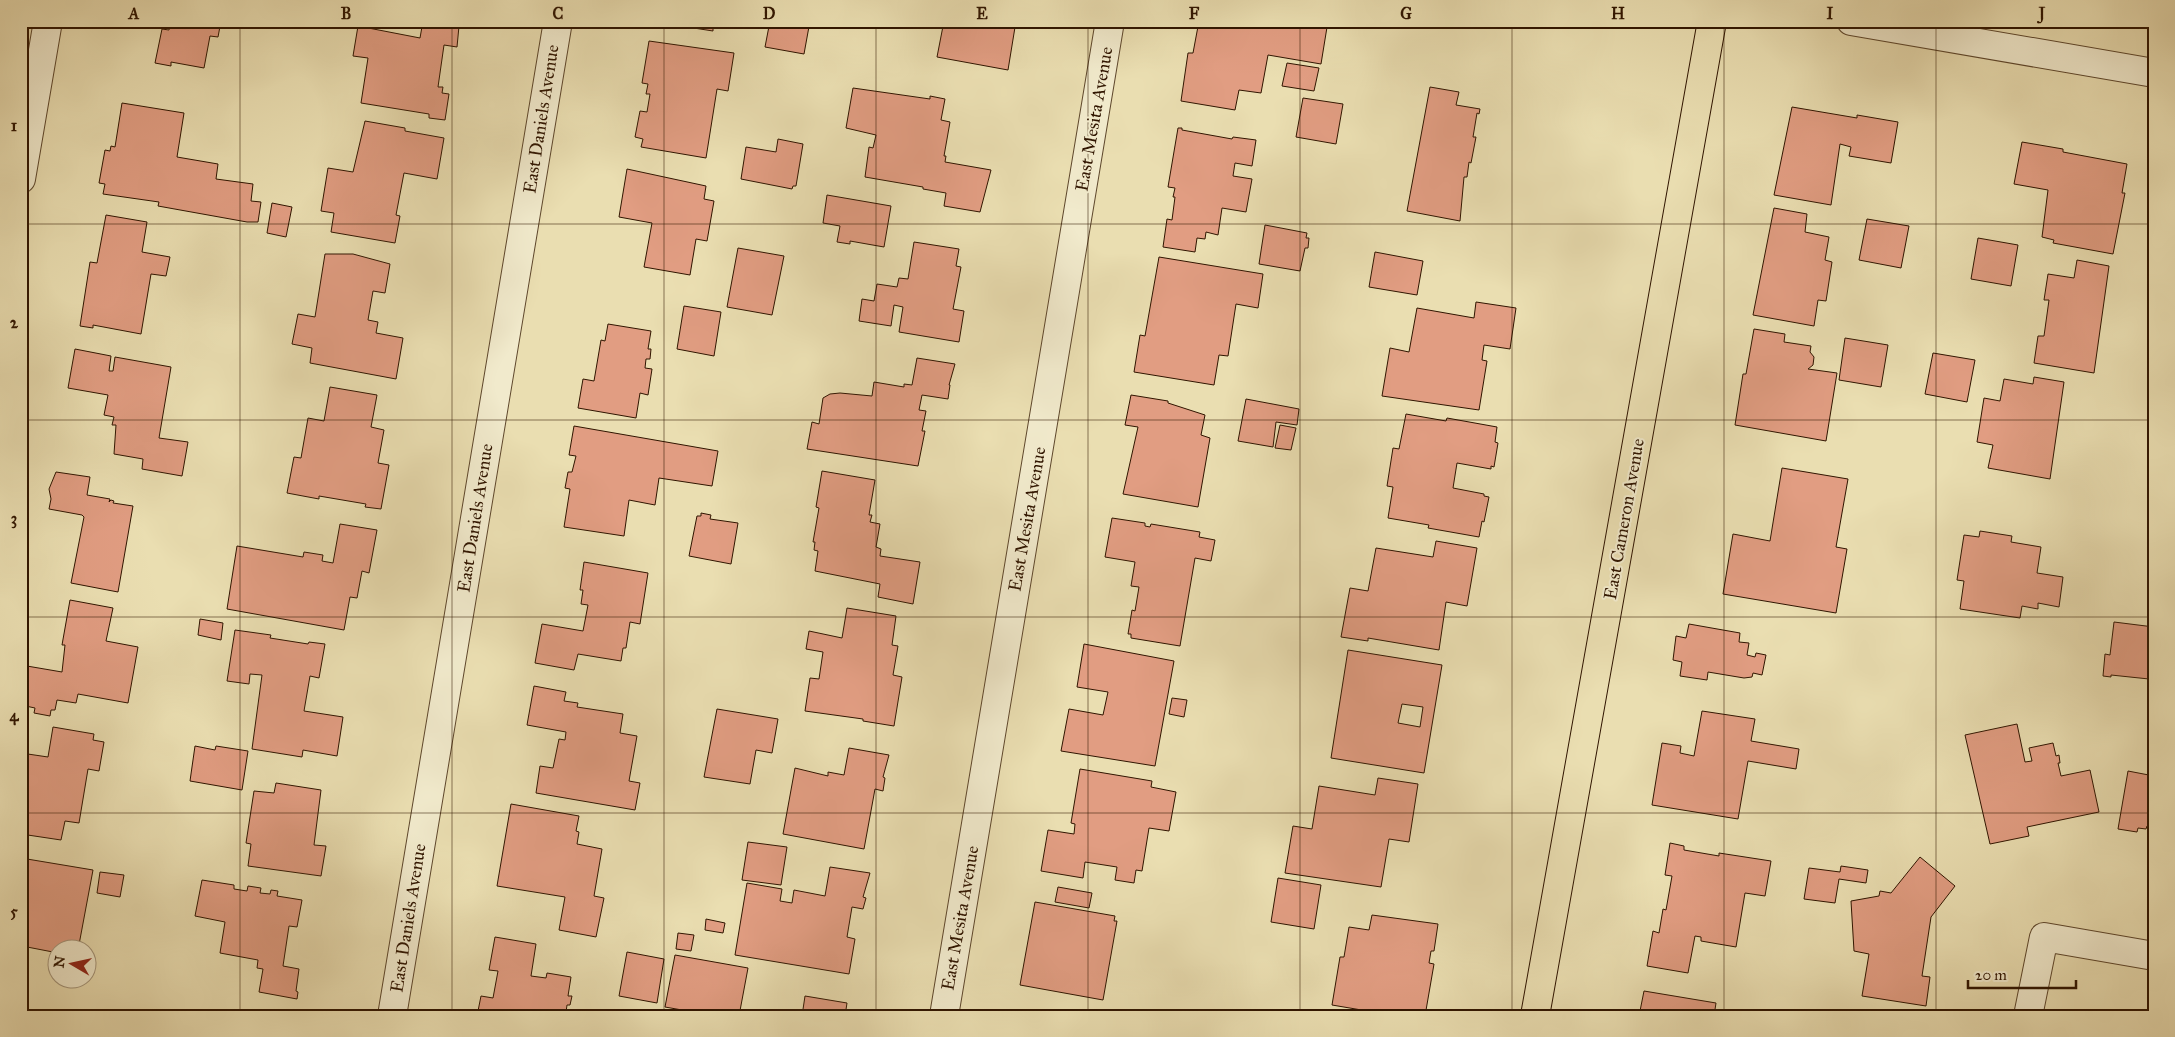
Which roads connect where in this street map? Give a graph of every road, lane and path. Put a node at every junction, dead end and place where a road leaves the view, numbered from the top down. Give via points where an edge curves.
1 (48, 21) edge
2 (558, 21) edge
3 (1110, 21) edge
4 (1712, 21) edge
5 (1851, 21) edge
6 (2154, 73) edge
7 (21, 179) edge
8 (2154, 956) edge
9 (392, 1016) edge
10 (944, 1016) edge
11 (1535, 1016) edge
12 (2028, 1016) edge

1 - 7 street
2 - 9 street, East Daniels Avenue
3 - 10 street, East Mesita Avenue
4 - 11 main road, East Cameron Avenue
5 - 6 street
8 - 12 street via 2044,937

